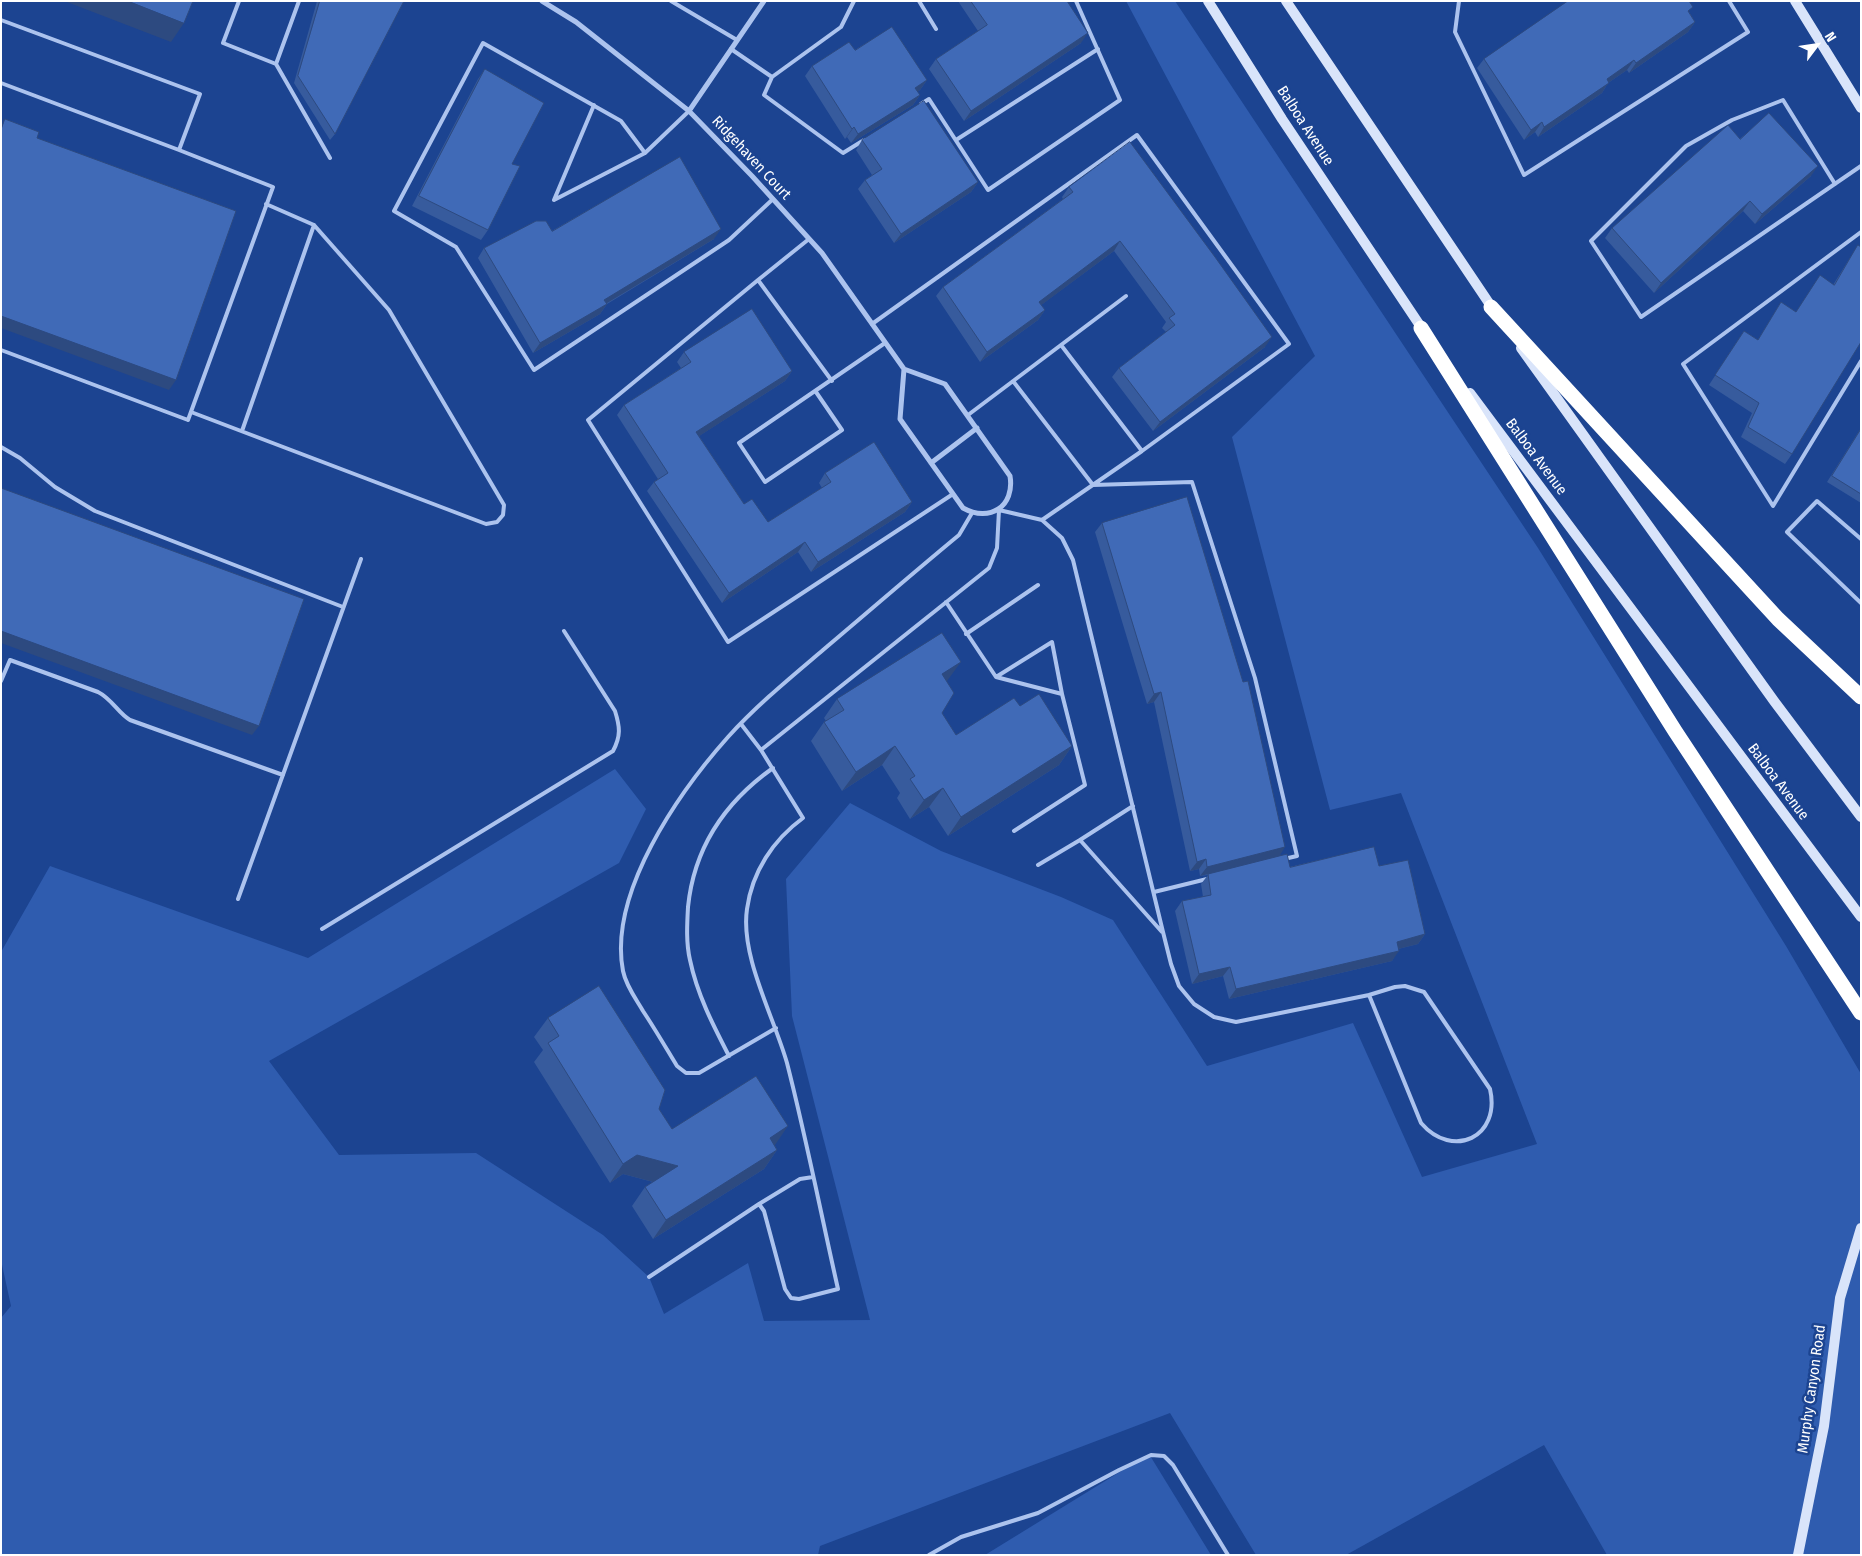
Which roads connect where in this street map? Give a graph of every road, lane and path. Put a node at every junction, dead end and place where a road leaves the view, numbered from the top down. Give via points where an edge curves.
1 (239, 1) edge
2 (299, 1) edge
3 (542, 1) edge
4 (671, 1) edge
5 (764, 1) edge
6 (854, 1) edge
7 (919, 1) edge
8 (1076, 1) edge
9 (1208, 1) edge
10 (1286, 1) edge
11 (1459, 1) edge
12 (1729, 1) edge
13 (1795, 1) edge
14 (1, 20) edge
15 (936, 29) dead end
16 (737, 40) junction
17 (731, 49) junction
18 (1098, 50) junction
19 (276, 64) junction
20 (772, 77) junction
21 (1, 83) edge
22 (594, 106) junction
23 (1861, 108) edge
24 (913, 109) edge
25 (689, 111) junction
26 (866, 138) edge
27 (956, 140) junction
28 (179, 150) junction
29 (645, 153) junction
30 (330, 158) dead end
31 (1861, 166) edge
32 (1835, 184) junction
33 (773, 199) junction
34 (266, 204) junction
35 (314, 225) junction
36 (1861, 232) edge
37 (809, 239) junction
38 (758, 280) junction
39 (1126, 296) dead end
40 (1491, 307) junction
41 (872, 324) junction
42 (1421, 328) junction
43 (885, 343) junction
44 (1061, 345) junction
45 (1, 350) edge
46 (1861, 361) edge
47 (904, 369) junction
48 (832, 381) junction
49 (1013, 381) junction
50 (816, 392) junction
51 (191, 412) junction
52 (968, 415) junction
53 (977, 428) junction
54 (242, 431) junction
55 (1, 447) edge
56 (1142, 451) junction
57 (931, 463) junction
58 (1093, 485) junction
59 (953, 494) junction
60 (999, 510) junction
61 (972, 512) junction
62 (1042, 520) junction
63 (1861, 539) edge
64 (360, 559) dead end
65 (1038, 585) dead end
66 (946, 602) junction
67 (1861, 603) edge
68 (344, 607) junction
69 (564, 631) dead end
70 (966, 634) junction
71 (996, 677) junction
72 (1, 681) edge
73 (1062, 694) junction
74 (1861, 697) edge
75 (741, 724) junction
76 (761, 750) junction
77 (773, 768) junction
78 (282, 775) junction
79 (1133, 806) junction
80 (1861, 817) edge
81 (1014, 831) dead end
82 (1080, 840) junction
83 (1278, 860) edge
84 (1038, 865) dead end
85 (1211, 878) edge
86 (1154, 892) junction
87 (238, 899) dead end
88 (1861, 917) edge
89 (322, 929) dead end
90 (1163, 932) junction
91 (1369, 995) junction
92 (1861, 1014) edge
93 (776, 1028) junction
94 (729, 1056) junction
95 (812, 1177) junction
96 (759, 1204) junction
97 (1861, 1228) edge
98 (649, 1277) dead end
99 (929, 1555) edge
100 (1228, 1555) edge
101 (1798, 1555) edge

1 - 19 lane via 223,43
2 - 19 lane
3 - 25 street, Ridgehaven Court via 576,22
4 - 16 lane
5 - 16 street
6 - 20 lane via 841,27
7 - 15 lane
8 - 18 lane
9 - 42 main road, Balboa Avenue
10 - 40 main road
11 - 12 lane via 1455,32 1524,175 1748,32
13 - 23 main road
14 - 28 lane via 200,94
16 - 17 street
17 - 20 lane
17 - 25 street
18 - 27 lane
18 - 27 lane via 1120,100 988,190
19 - 30 lane
20 - 26 lane via 764,95 843,153
21 - 28 lane
22 - 29 lane via 621,120
22 - 29 lane via 554,200
22 - 33 lane via 483,43 394,210 456,247 534,370 729,240
24 - 27 lane via 928,99
25 - 29 lane
25 - 33 street, Ridgehaven Court
28 - 34 lane via 273,187
31 - 32 lane
32 - 32 lane via 1641,318 1591,241 1686,146 1732,120 1783,100
33 - 37 street, Ridgehaven Court
34 - 35 lane
34 - 51 lane
35 - 54 lane
35 - 54 lane via 388,310 504,505 503,515 497,522 486,524
36 - 46 lane via 1683,364 1772,506
37 - 38 lane
37 - 41 street, Ridgehaven Court
38 - 48 lane
38 - 59 lane via 588,420 728,642
39 - 44 lane
40 - 74 highway via 1778,619
40 - 80 main road
41 - 43 street, Ridgehaven Court
41 - 56 lane via 1137,135 1289,344
42 - 88 main road, Balboa Avenue
42 - 92 highway via 1675,731
43 - 47 street, Ridgehaven Court
43 - 48 lane
44 - 49 lane
44 - 56 lane
45 - 51 lane via 188,420
47 - 52 street via 945,384
47 - 57 street via 900,419
48 - 50 lane
49 - 52 lane
49 - 58 lane
50 - 50 lane via 739,443 765,482 842,430
51 - 54 lane
52 - 53 street
53 - 57 street
53 - 60 street via 1010,476 1010,494
55 - 68 lane via 20,458 54,487 95,511
56 - 58 lane
57 - 59 street
58 - 62 lane
58 - 83 lane via 1192,482 1255,678 1297,856
59 - 61 street via 964,508
60 - 61 street via 981,515
60 - 62 lane
60 - 66 lane via 997,548 989,568
61 - 75 lane via 959,535 765,699
62 - 79 lane via 1062,538 1073,560
63 - 67 lane via 1817,501 1787,532
64 - 68 lane
65 - 70 lane
66 - 70 lane
66 - 76 lane
68 - 78 lane
69 - 89 lane via 615,711 620,734 613,751
70 - 71 lane
71 - 73 lane
71 - 73 lane via 1052,642
72 - 78 lane via 10,660 103,695 130,720
73 - 81 lane via 1084,785
75 - 76 lane
75 - 94 lane via 728,736 670,814 638,872 628,899 620,947 629,988 677,1066 686,1073 699,1073
76 - 77 lane
77 - 93 lane via 803,818 786,831 765,859 754,882 747,910 751,956
77 - 94 lane via 739,796 714,828 694,873 689,899 690,960 710,1019
78 - 87 lane
79 - 82 lane
79 - 86 lane
82 - 84 lane
82 - 90 lane
85 - 86 lane
86 - 90 lane
90 - 91 lane via 1179,986 1194,1004 1214,1017 1236,1022
91 - 91 lane via 1421,1123 1429,1133 1447,1141 1466,1140 1477,1135 1491,1114 1493,1101 1490,1089 1424,992 1405,986
93 - 94 lane
93 - 95 lane
95 - 96 lane via 800,1179
95 - 96 lane via 838,1289 791,1298 784,1289 764,1211
96 - 98 lane
97 - 101 main road, Murphy Canyon Road via 1840,1298 1824,1426
99 - 100 lane via 962,1537 1038,1513 1153,1454 1164,1456 1173,1465

